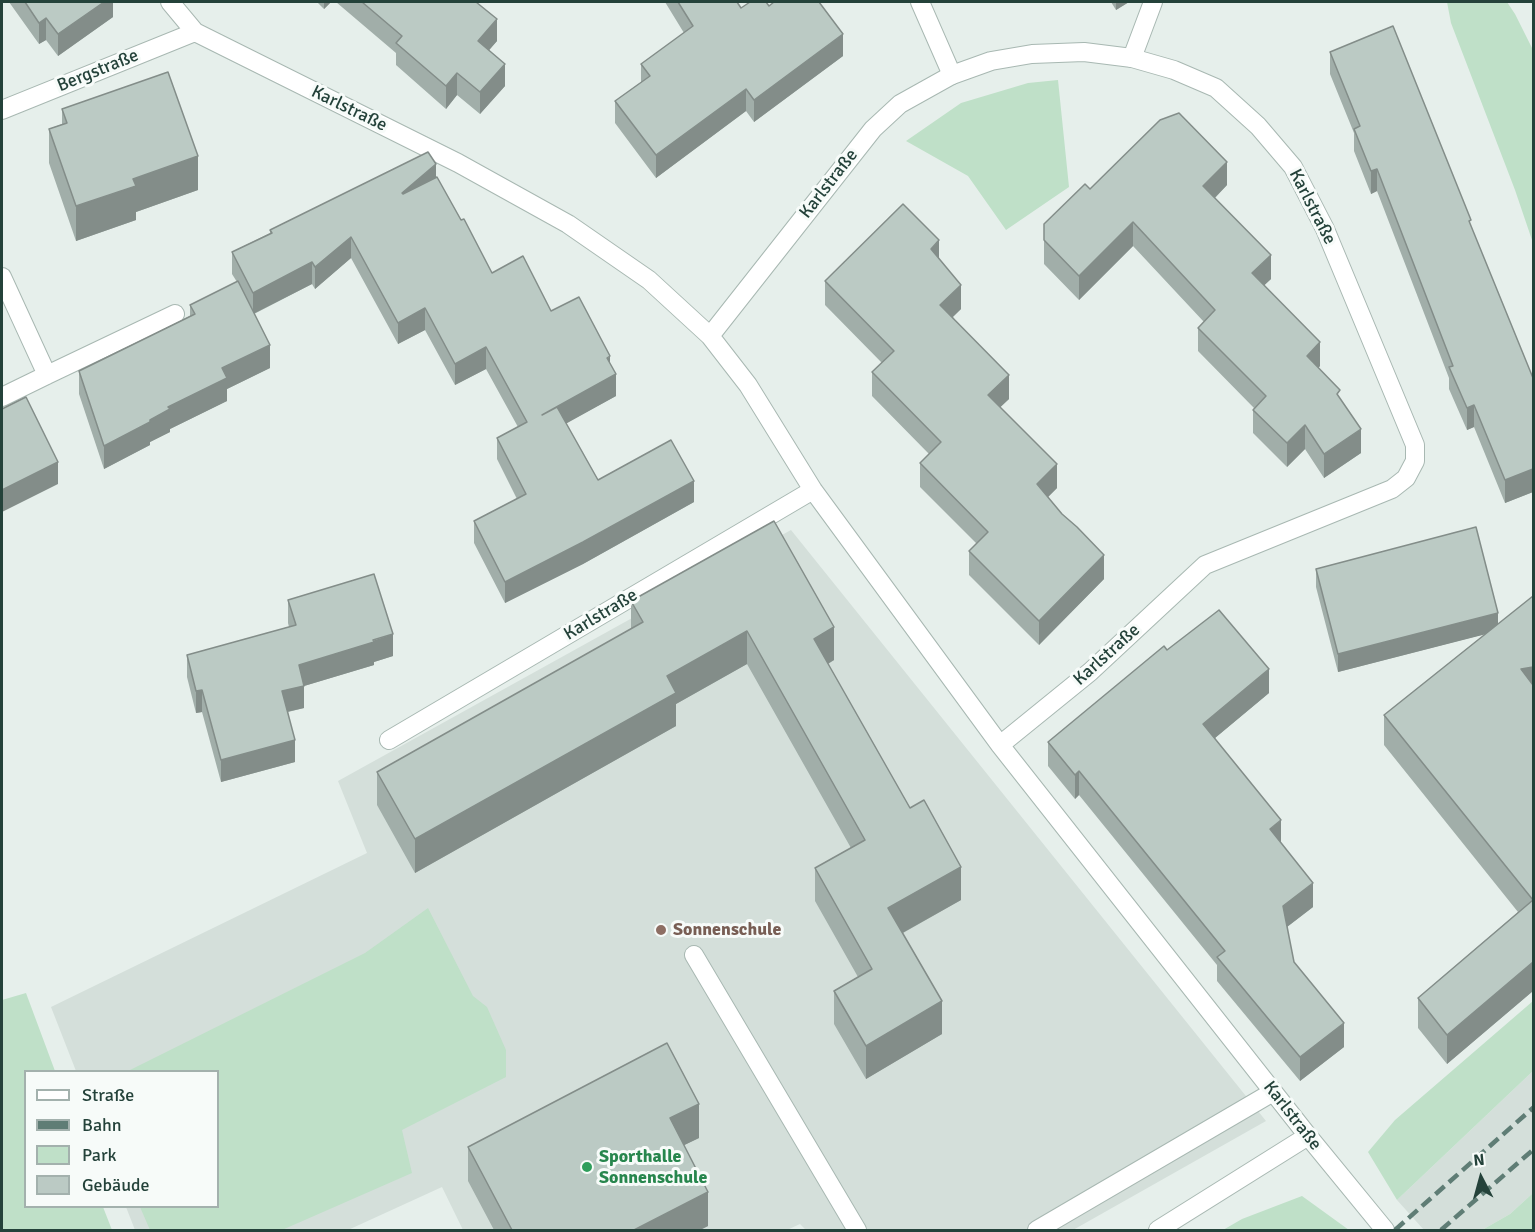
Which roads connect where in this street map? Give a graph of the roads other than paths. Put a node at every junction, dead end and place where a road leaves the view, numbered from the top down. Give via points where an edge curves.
1 (170, 2) edge
2 (920, 2) edge
3 (1153, 2) edge
4 (195, 32) junction
5 (1131, 58) junction
6 (952, 75) junction
7 (2, 110) edge
8 (2, 277) edge
9 (175, 314) dead end
10 (710, 336) junction
11 (47, 375) junction
12 (2, 397) edge
13 (813, 490) junction
14 (389, 740) dead end
15 (1000, 745) junction
16 (694, 955) dead end
17 (1273, 1092) junction
18 (1308, 1136) junction
19 (857, 1230) edge
20 (1037, 1230) edge
21 (1158, 1230) edge
22 (1385, 1230) edge

1 - 4 street, Karlstraße
2 - 6 street
3 - 5 street
4 - 7 street, Bergstraße
4 - 10 street, Karlstraße via 458,163 568,224 649,280
5 - 6 street, Karlstraße via 1084,52 1032,54
5 - 15 street, Karlstraße via 1216,88 1258,126 1293,167 1325,229 1415,445 1415,462 1392,489 1205,565 1090,672
6 - 10 street, Karlstraße via 900,104 873,129
8 - 11 street
9 - 11 street
10 - 13 street, Karlstraße via 748,385
11 - 12 street
13 - 14 street, Karlstraße
13 - 15 street, Karlstraße
15 - 17 street, Karlstraße
16 - 19 street
17 - 18 street, Karlstraße
17 - 20 street
18 - 21 street
18 - 22 street, Karlstraße

